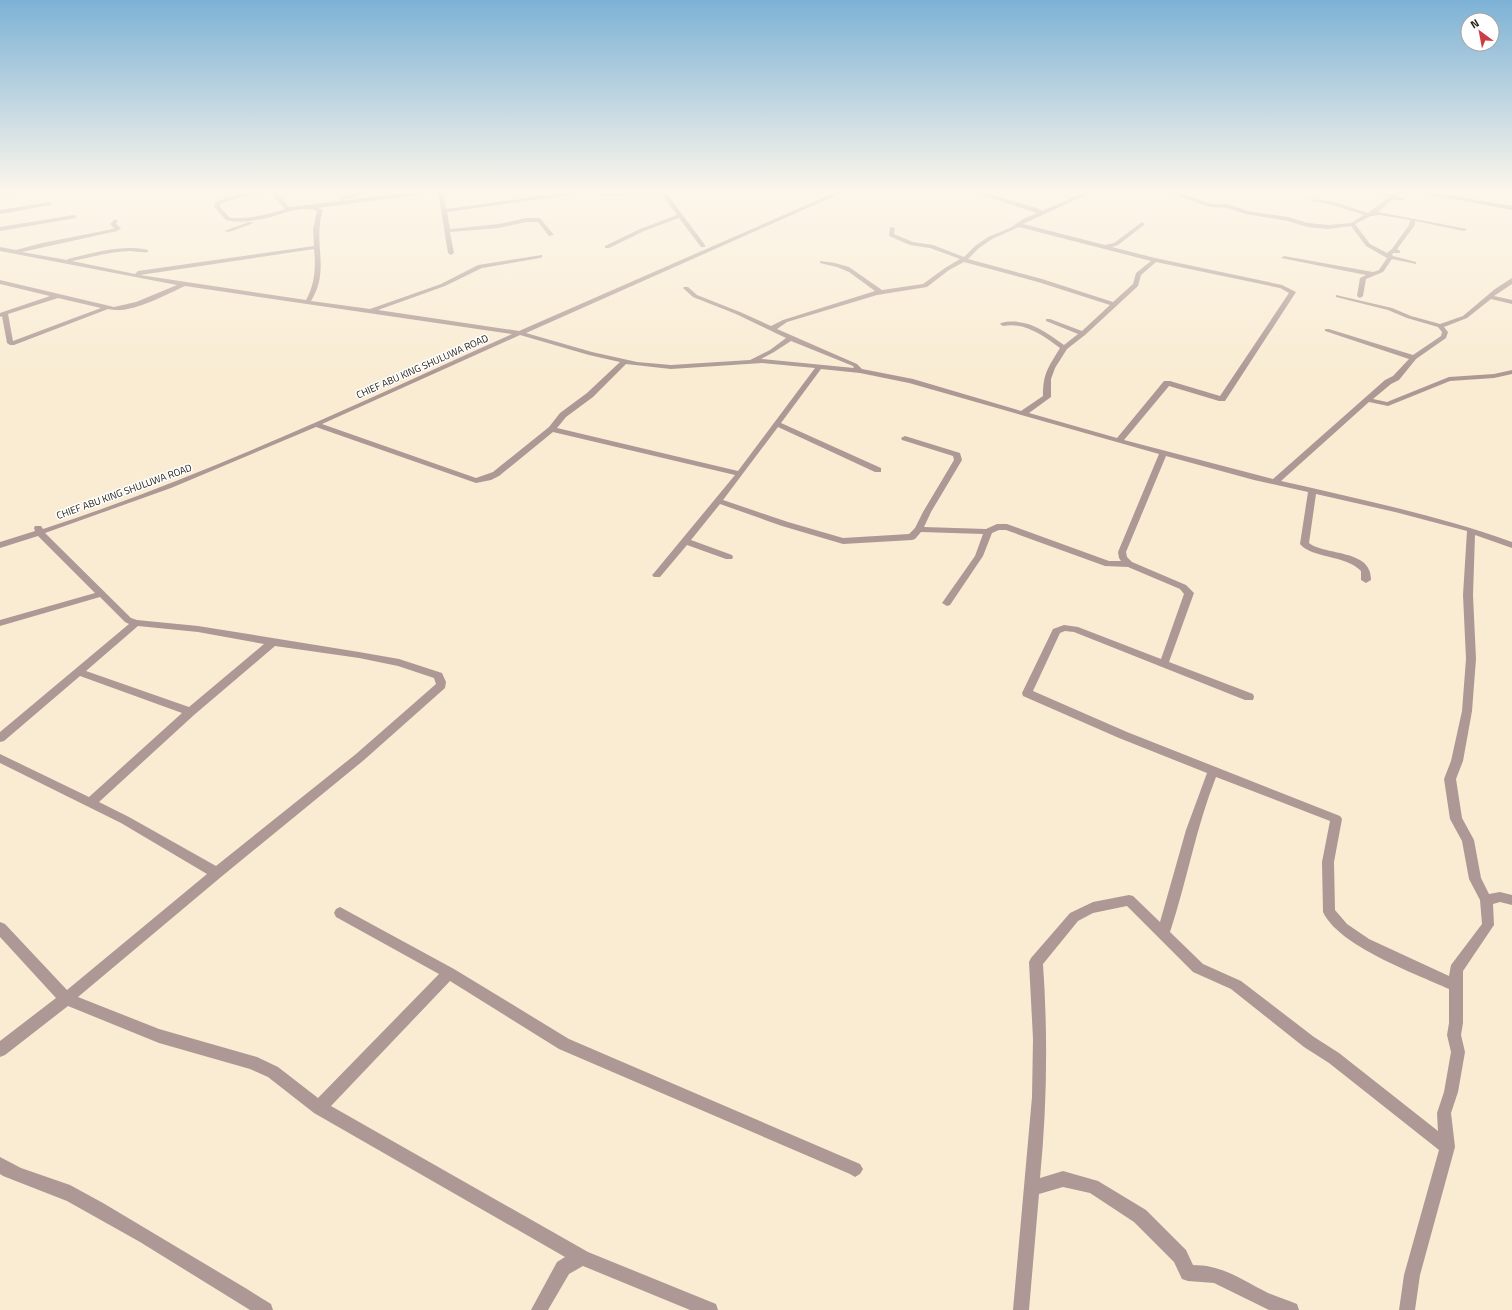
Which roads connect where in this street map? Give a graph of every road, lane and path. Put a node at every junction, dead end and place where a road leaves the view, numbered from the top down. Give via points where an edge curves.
1 (13, 251) joint
2 (117, 251) edge
3 (295, 251) edge
4 (317, 251) edge
5 (691, 251) edge
6 (700, 251) edge
7 (943, 251) edge
8 (973, 251) edge
9 (1122, 251) edge
10 (1379, 251) edge
11 (1393, 251) edge
12 (1397, 251) edge
13 (1407, 255) dead end
14 (0, 256) edge
15 (540, 256) dead end
16 (1390, 257) junction
17 (1284, 258) dead end
18 (964, 260) junction
19 (1155, 260) junction
20 (66, 261) junction
21 (822, 262) dead end
22 (1414, 263) dead end
23 (132, 274) junction
24 (1373, 274) junction
25 (1512, 280) edge
26 (0, 282) edge
27 (184, 284) junction
28 (686, 288) dead end
29 (877, 292) junction
30 (56, 296) junction
31 (1338, 296) dead end
32 (1360, 296) dead end
33 (1491, 297) junction
34 (308, 301) junction
35 (1512, 302) edge
36 (1115, 305) junction
37 (106, 308) junction
38 (371, 311) junction
39 (2, 314) edge
40 (1048, 320) dead end
41 (785, 321) junction
42 (759, 324) junction
43 (1003, 324) dead end
44 (1440, 326) junction
45 (772, 329) junction
46 (1327, 330) dead end
47 (508, 332) junction
48 (519, 333) junction
49 (1083, 334) junction
50 (791, 338) junction
51 (778, 347) junction
52 (1064, 348) junction
53 (1414, 358) junction
54 (750, 361) junction
55 (625, 362) junction
56 (781, 363) junction
57 (820, 366) junction
58 (860, 371) junction
59 (1512, 372) edge
60 (1369, 400) junction
61 (1023, 413) junction
62 (778, 424) junction
63 (317, 425) junction
64 (552, 429) junction
65 (905, 438) dead end
66 (1119, 441) junction
67 (1163, 453) junction
68 (878, 470) dead end
69 (740, 474) junction
70 (1275, 482) junction
71 (1312, 491) junction
72 (718, 501) junction
73 (919, 529) junction
74 (39, 530) junction
75 (1471, 530) junction
76 (988, 532) junction
77 (0, 539) edge
78 (685, 541) junction
79 (0, 545) edge
80 (1512, 545) edge
81 (729, 557) dead end
82 (1129, 564) junction
83 (657, 575) dead end
84 (1366, 580) dead end
85 (101, 594) junction
86 (948, 603) dead end
87 (136, 623) junction
88 (0, 624) edge
89 (273, 642) junction
90 (1164, 664) junction
91 (79, 672) junction
92 (1249, 697) dead end
93 (190, 712) junction
94 (0, 738) edge
95 (0, 758) edge
96 (1214, 771) junction
97 (90, 803) junction
98 (217, 873) junction
99 (1486, 900) junction
100 (1512, 900) edge
101 (340, 912) dead end
102 (0, 928) edge
103 (1163, 932) junction
104 (449, 972) junction
105 (1455, 985) junction
106 (66, 999) junction
107 (0, 1050) edge
108 (320, 1108) junction
109 (1447, 1147) junction
110 (0, 1166) edge
111 (855, 1169) dead end
112 (1031, 1189) junction
113 (583, 1258) junction
114 (265, 1310) edge
115 (539, 1310) edge
116 (710, 1310) edge
117 (1021, 1310) edge
118 (1291, 1310) edge
119 (1407, 1310) edge

1 - 14 street
1 - 20 street
2 - 20 street
3 - 23 street
4 - 34 street via 318,272 313,294
5 - 47 street
6 - 48 street, CHIEF ABU KING SHULUWA ROAD
7 - 18 street
8 - 18 street
9 - 19 street
10 - 16 street
11 - 16 street via 1389,254
12 - 13 street
15 - 38 street via 480,266 443,285
16 - 22 street
16 - 24 street via 1381,271
17 - 24 street
18 - 29 street via 925,286
18 - 36 street
19 - 36 street via 1138,274 1136,285
19 - 66 street via 1282,287 1293,292 1222,399 1167,382
20 - 23 street
21 - 29 street via 837,264 853,272
23 - 27 street
24 - 32 street via 1363,278
25 - 33 street
26 - 30 street
27 - 34 street
27 - 37 street via 138,304 119,309
28 - 42 street via 695,296
29 - 41 street
30 - 37 street
30 - 39 street
31 - 44 street via 1390,309 1409,318
33 - 35 street
33 - 44 street via 1461,321
34 - 38 street
36 - 49 street
37 - 39 street via 12,344
38 - 47 street
40 - 49 street
41 - 42 street
41 - 45 street
42 - 45 street
43 - 52 street via 1020,322 1048,336
44 - 53 street via 1445,332 1444,337
45 - 50 street
46 - 53 street
47 - 48 street
47 - 74 street via 255,444
48 - 55 street
48 - 63 street, CHIEF ABU KING SHULUWA ROAD
49 - 52 street
50 - 51 street
50 - 58 street via 855,365
51 - 54 street
51 - 56 street via 777,355
52 - 61 street via 1047,379 1047,397
53 - 60 street via 1396,378
54 - 55 street via 670,367
54 - 56 street
55 - 64 street via 590,395 563,415
56 - 57 street
57 - 58 street
57 - 62 street
58 - 61 street via 910,381
59 - 60 street via 1449,379 1388,404
60 - 70 street
61 - 66 street
62 - 68 street
62 - 69 street
63 - 64 street via 476,481 496,474
63 - 74 street, CHIEF ABU KING SHULUWA ROAD via 116,507
64 - 69 street
65 - 73 street via 957,455 958,460
66 - 67 street
67 - 70 street
67 - 82 street via 1122,552 1123,558
69 - 72 street
70 - 71 street
71 - 75 street
71 - 84 street via 1304,544 1361,565 1366,571
72 - 73 street via 843,541 912,537
72 - 78 street
73 - 76 street
74 - 77 street
74 - 79 street, CHIEF ABU KING SHULUWA ROAD
74 - 85 street
75 - 80 street
75 - 99 street via 1468,595 1471,659 1467,711 1457,761 1450,779 1456,819 1468,840 1475,879
76 - 82 street via 997,527 1007,527 1108,564
76 - 86 street via 979,556
78 - 81 street
78 - 83 street
82 - 90 street via 1182,587 1189,593
85 - 87 street via 128,620
85 - 88 street
87 - 89 street via 198,629
87 - 91 street
89 - 93 street
89 - 98 street via 399,663 438,676 441,685 360,757
90 - 92 street
90 - 96 street via 1075,629 1064,628 1056,631 1027,693 1122,735
91 - 93 street
91 - 94 street
93 - 97 street
95 - 97 street
96 - 103 street via 1197,812 1174,905
96 - 105 street via 1336,819 1328,862 1329,912 1342,928 1364,943
97 - 98 street via 125,820
98 - 106 street
99 - 100 street via 1500,897
99 - 105 street via 1488,924 1456,969
101 - 104 street
102 - 106 street
103 - 109 street via 1198,968 1236,985
103 - 112 street via 1129,900 1100,906 1074,917 1036,962 1040,1010 1038,1116
104 - 108 street
104 - 111 street via 564,1044
105 - 109 street via 1454,1035 1458,1052 1451,1092 1444,1113
106 - 107 street
106 - 108 street via 159,1036 252,1062 272,1072
108 - 113 street
109 - 119 street via 1412,1275
110 - 114 street via 72,1194 181,1257
112 - 117 street
112 - 118 street via 1063,1179 1093,1186 1140,1216 1180,1256 1188,1273 1216,1275
113 - 115 street via 563,1268
113 - 116 street

